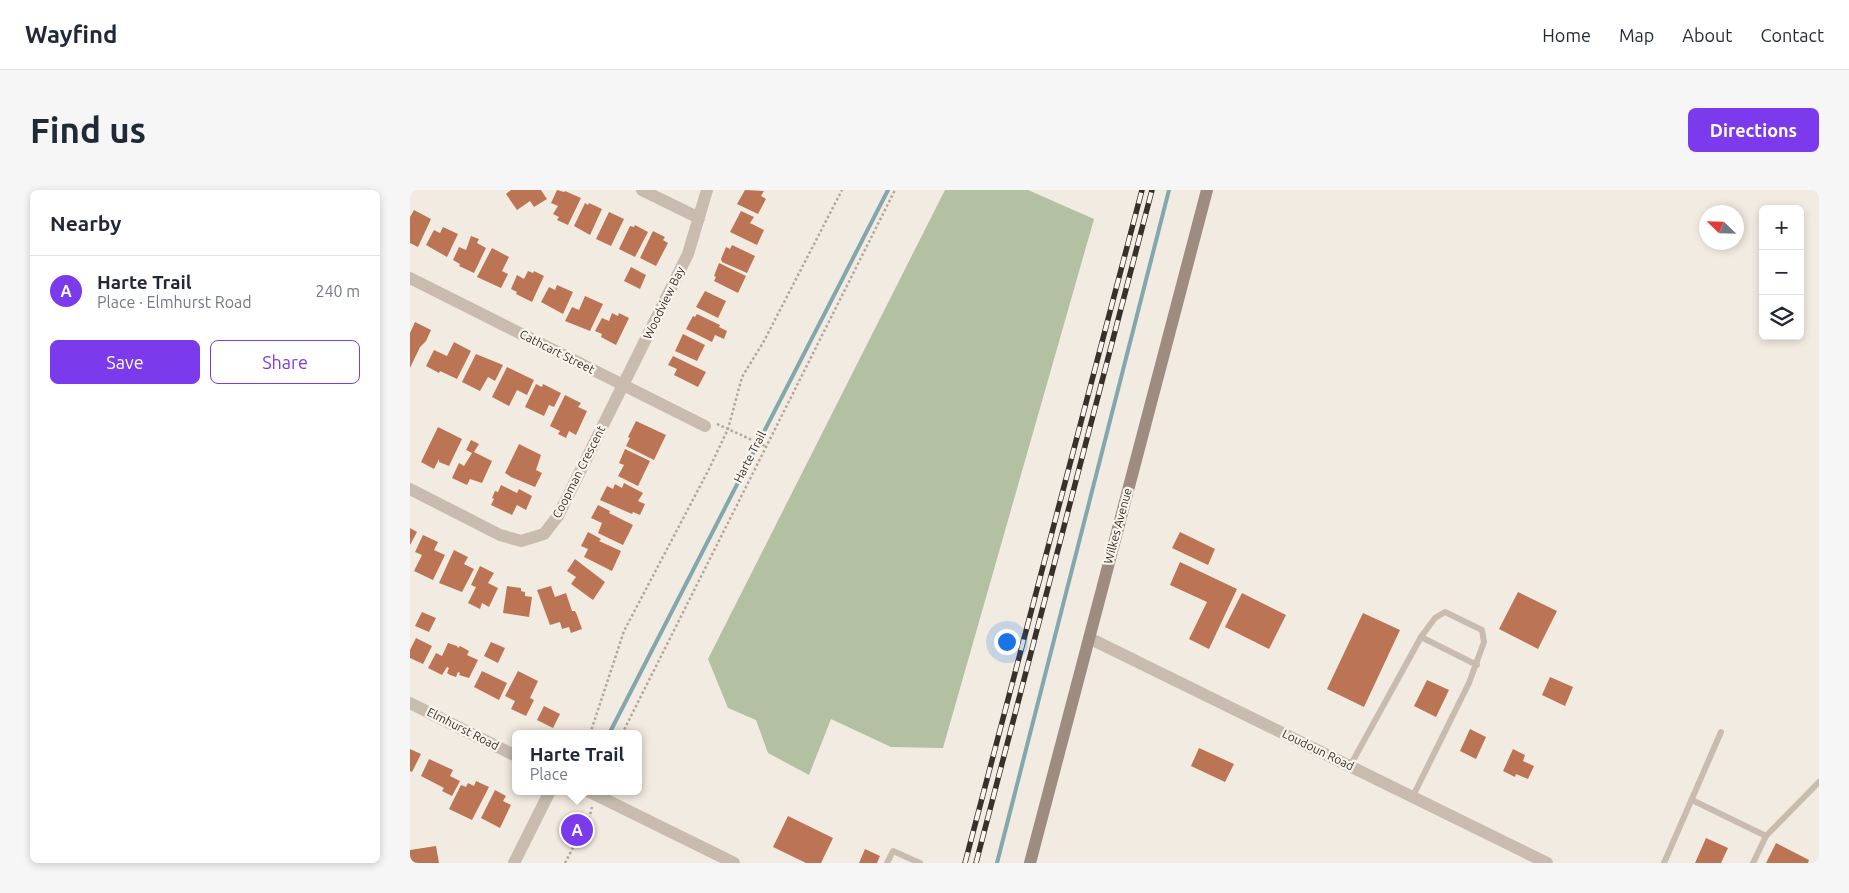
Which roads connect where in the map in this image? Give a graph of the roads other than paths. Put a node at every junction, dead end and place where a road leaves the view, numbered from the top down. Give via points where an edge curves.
1 (642, 190) edge
2 (707, 190) edge
3 (1207, 190) edge
4 (700, 218) junction
5 (410, 278) edge
6 (623, 385) junction
7 (705, 426) road end
8 (410, 489) edge
9 (1421, 637) junction
10 (1089, 638) junction
11 (1477, 665) junction
12 (410, 703) edge
13 (1721, 732) dead end
14 (512, 754) edge
15 (1350, 766) junction
16 (1819, 782) edge
17 (548, 795) edge
18 (595, 795) edge
19 (1413, 796) junction
20 (1692, 800) junction
21 (1766, 836) junction
22 (514, 863) edge
23 (734, 863) edge
24 (887, 863) edge
25 (920, 863) edge
26 (1030, 863) edge
27 (1548, 863) edge
28 (1664, 863) edge
29 (1753, 863) edge

1 - 4 street
2 - 4 street, Woodview Bay
3 - 10 main road, Wilkes Avenue
4 - 6 street, Woodview Bay via 688,254
5 - 6 street, Cathcart Street
6 - 7 street, Cathcart Street
6 - 8 street, Coopman Crescent via 558,516 544,534 521,540 500,535
9 - 11 lane
9 - 11 lane via 1435,618 1446,612 1482,630 1484,642
9 - 15 lane
10 - 15 street, Loudoun Road
10 - 26 main road, Wilkes Avenue
11 - 19 lane
12 - 14 street, Elmhurst Road
13 - 20 lane
15 - 19 street, Loudoun Road
16 - 21 lane
17 - 22 street
18 - 23 street
19 - 27 street, Loudoun Road
20 - 21 lane
20 - 28 lane
21 - 29 lane
24 - 25 lane via 893,851

